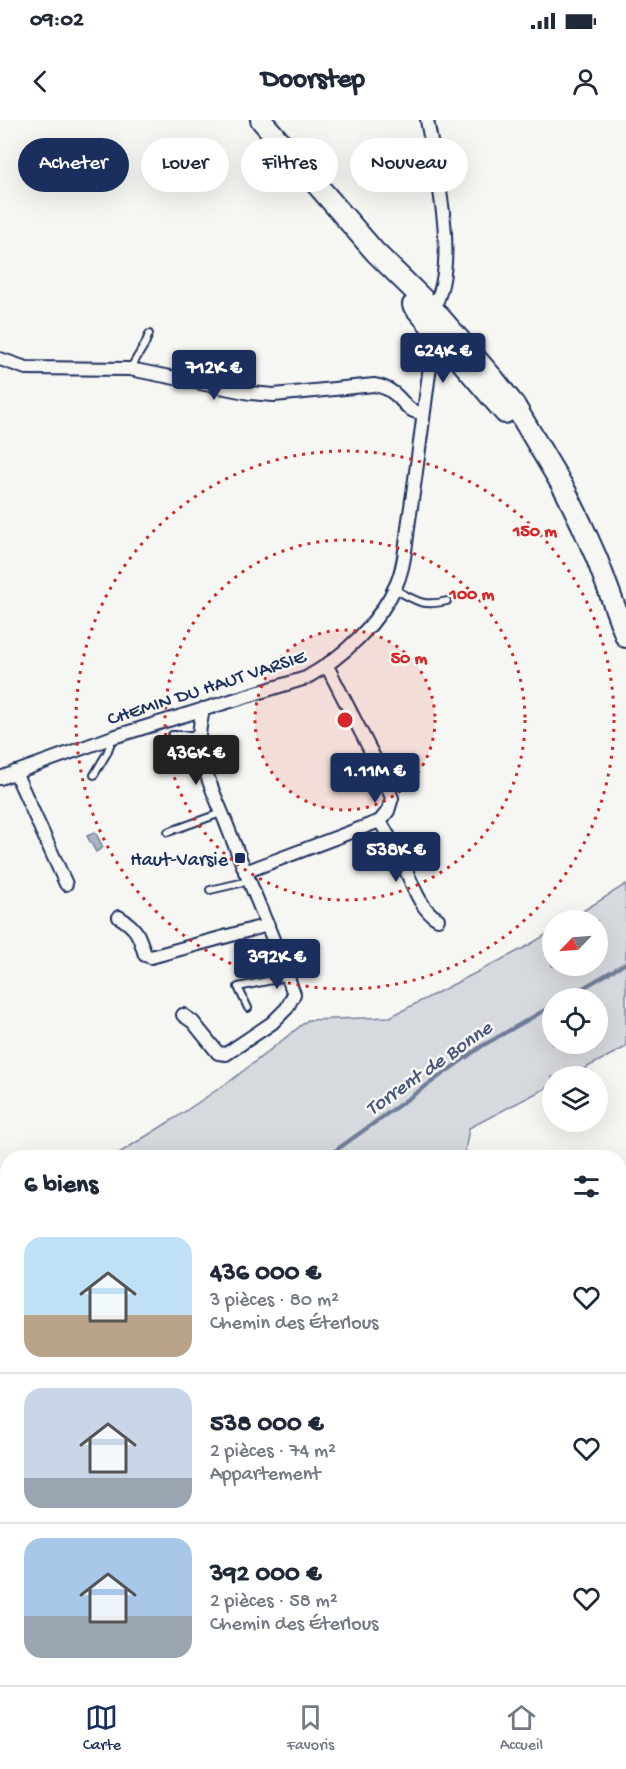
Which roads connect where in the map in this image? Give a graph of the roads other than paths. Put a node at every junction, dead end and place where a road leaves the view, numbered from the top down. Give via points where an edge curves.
1 (261, 120) edge
2 (427, 120) edge
3 (375, 252) junction
4 (434, 309) junction
5 (149, 334) dead end
6 (446, 345) junction
7 (0, 358) edge
8 (130, 369) junction
9 (493, 378) junction
10 (423, 413) junction
11 (545, 458) junction
12 (394, 589) junction
13 (447, 602) dead end
14 (626, 637) edge
15 (327, 666) junction
16 (203, 709) junction
17 (172, 735) dead end
18 (199, 735) junction
19 (113, 737) junction
20 (15, 772) junction
21 (94, 774) dead end
22 (0, 778) edge
23 (222, 812) junction
24 (380, 821) junction
25 (168, 832) dead end
26 (247, 876) junction
27 (66, 884) dead end
28 (210, 890) dead end
29 (119, 917) dead end
30 (438, 919) dead end
31 (268, 925) junction
32 (288, 977) junction
33 (248, 1008) dead end
34 (183, 1015) dead end

1 - 3 main road
2 - 4 street via 444,216 446,264
3 - 4 main road
3 - 6 main road
4 - 9 main road
5 - 8 lane
6 - 9 street via 454,344
6 - 10 street, CHEMIN DU HAUT VARSIE via 430,366
6 - 11 main road
7 - 8 street via 26,368
8 - 10 street via 274,395 374,385 394,393 411,411
9 - 11 main road via 515,406
10 - 12 street, CHEMIN DU HAUT VARSIE via 405,549
11 - 14 main road via 581,523
12 - 13 lane via 430,605
12 - 15 street, CHEMIN DU HAUT VARSIE via 363,633
15 - 16 street, CHEMIN DU HAUT VARSIE via 306,678
15 - 24 street via 392,798
16 - 18 street
16 - 19 street, CHEMIN DU HAUT VARSIE
17 - 18 lane
18 - 23 street
19 - 20 street, CHEMIN DU HAUT VARSIE
19 - 21 lane
20 - 22 street, CHEMIN DU HAUT VARSIE
20 - 27 street
23 - 25 lane
23 - 26 street
24 - 26 street
24 - 30 street via 423,904
26 - 28 lane
26 - 31 street
29 - 31 street via 137,931 144,955 151,957
31 - 32 street
32 - 33 lane via 238,987
32 - 34 street via 294,994 287,1008 272,1023 226,1053 218,1053 194,1022

